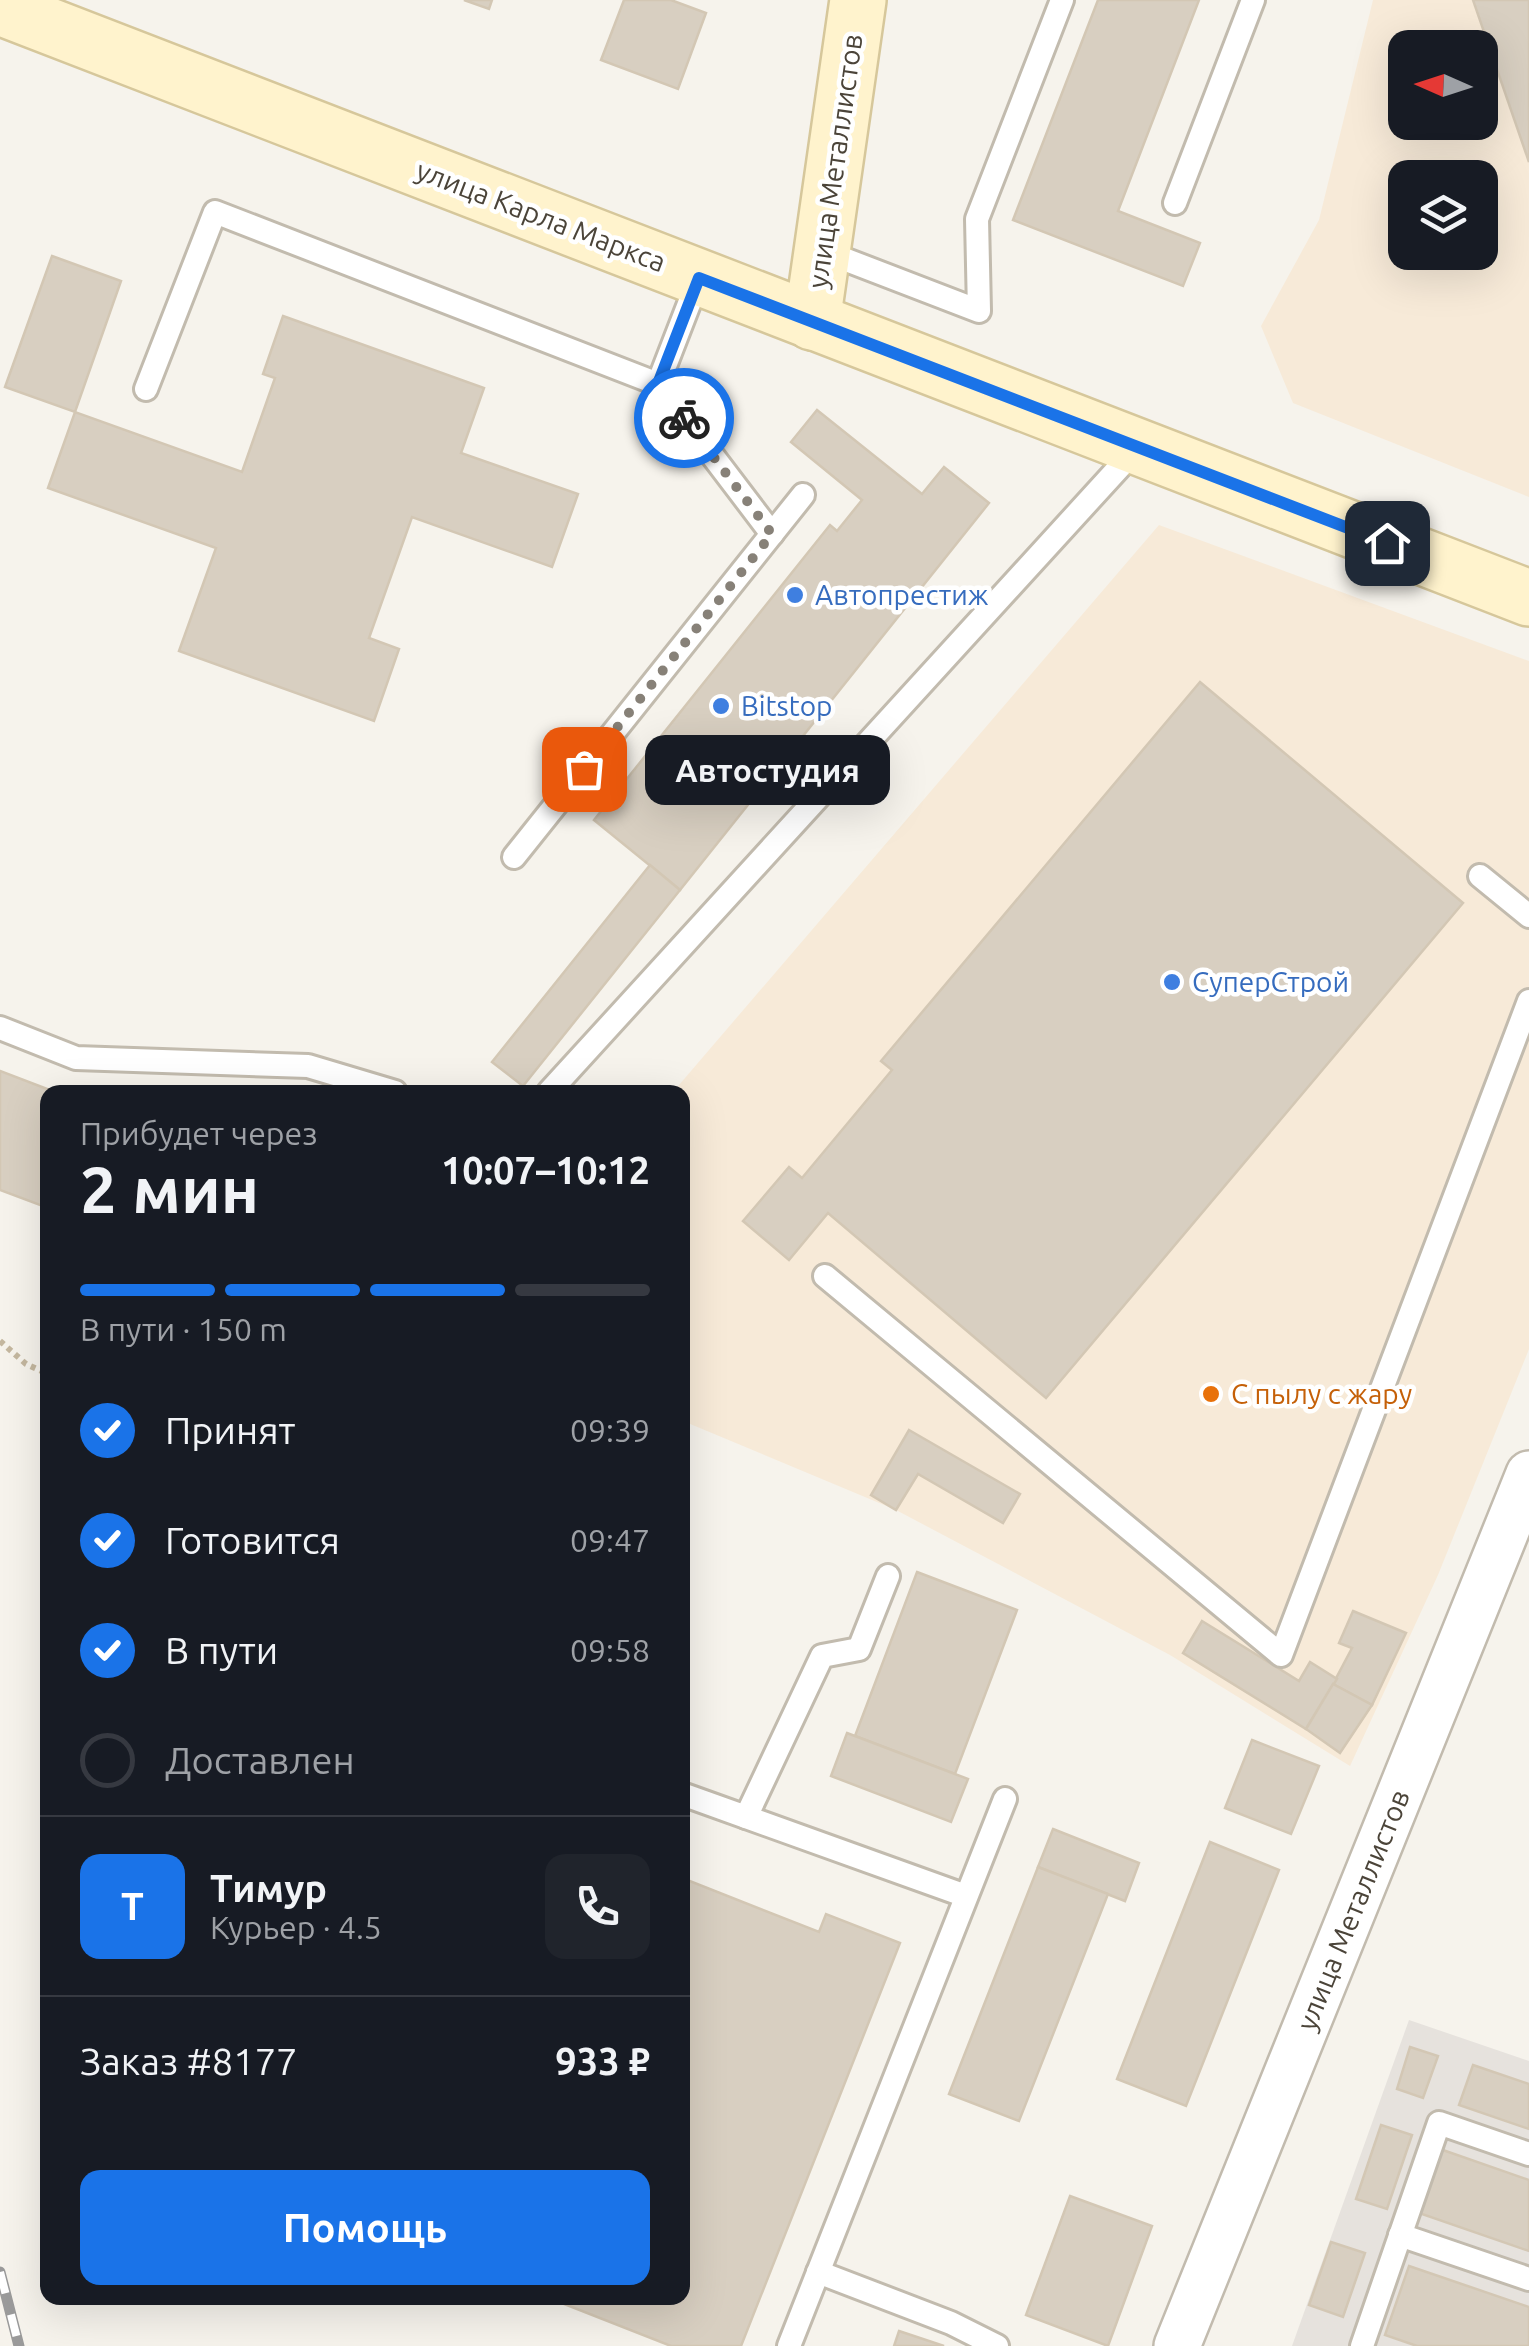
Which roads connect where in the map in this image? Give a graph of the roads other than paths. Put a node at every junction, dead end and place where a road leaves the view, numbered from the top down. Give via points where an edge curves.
1 (858, 0) edge
2 (1062, 0) edge
3 (1254, 0) edge
4 (0, 7) edge
5 (1175, 203) dead end
6 (822, 251) junction
7 (699, 278) junction
8 (812, 322) junction
9 (658, 384) junction
10 (146, 389) dead end
11 (1139, 446) junction
12 (803, 495) dead end
13 (772, 534) junction
14 (1529, 598) edge
15 (514, 858) dead end
16 (1480, 876) dead end
17 (1529, 916) edge
18 (1529, 1000) edge
19 (0, 1028) edge
20 (372, 1085) edge
21 (555, 1085) edge
22 (826, 1276) dead end
23 (1529, 1474) edge
24 (888, 1576) dead end
25 (690, 1797) edge
26 (1005, 1799) dead end
27 (746, 1817) junction
28 (966, 1896) junction
29 (1529, 2154) edge
30 (1400, 2235) junction
31 (818, 2272) junction
32 (1529, 2279) edge
33 (1367, 2345) edge
34 (788, 2346) edge
35 (996, 2346) edge
36 (1177, 2346) edge

1 - 6 main road, улица Металлистов
2 - 6 lane via 978,219 979,310
3 - 5 lane
4 - 7 main road, улица Карла Маркса
6 - 8 main road, улица Металлистов
7 - 8 main road, улица Карла Маркса
7 - 9 lane
8 - 11 main road, улица Карла Маркса
9 - 10 lane via 215,212
9 - 13 lane
11 - 14 main road, улица Карла Маркса
11 - 21 lane
12 - 13 lane
13 - 15 lane
16 - 17 lane
18 - 22 lane via 1281,1655
19 - 20 lane via 76,1058 308,1066
23 - 36 street, улица Металлистов
24 - 27 lane via 859,1650 822,1656
25 - 27 lane
26 - 28 lane
27 - 28 lane
28 - 31 lane
29 - 30 lane via 1439,2123
30 - 32 lane
30 - 33 lane
31 - 34 lane
31 - 35 lane

